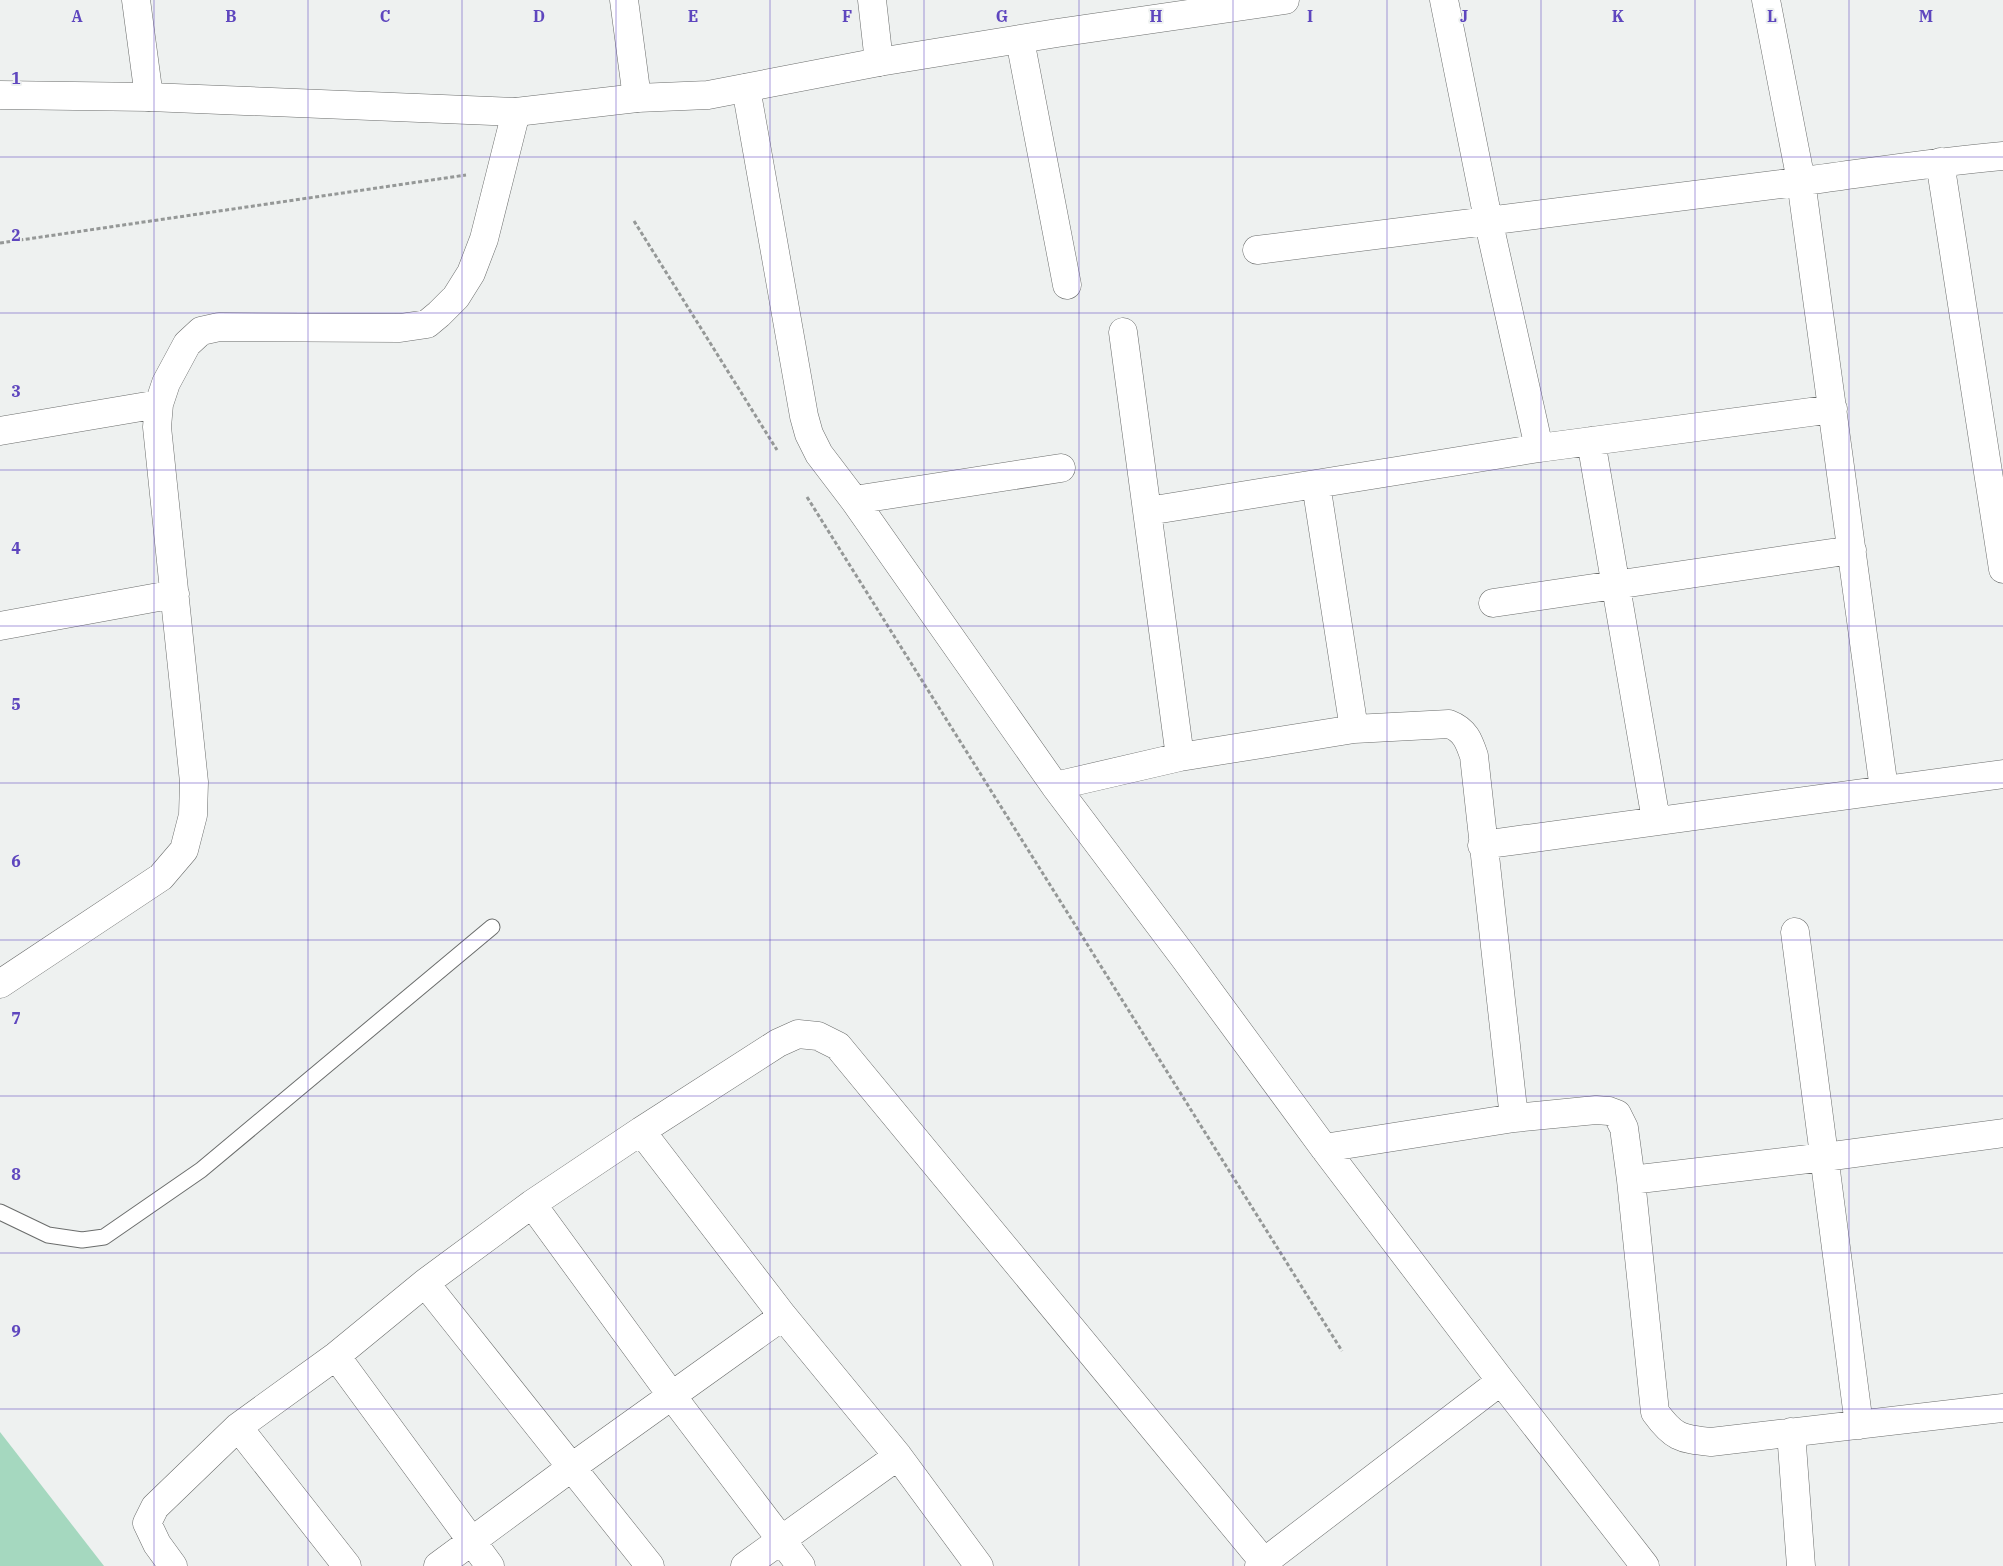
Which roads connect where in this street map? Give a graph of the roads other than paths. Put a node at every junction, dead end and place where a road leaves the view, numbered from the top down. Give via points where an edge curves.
1 (136, 0) edge
2 (624, 0) edge
3 (872, 0) edge
4 (1285, 0) edge
5 (1444, 0) edge
6 (1766, 0) edge
7 (1020, 40) junction
8 (880, 62) junction
9 (746, 88) junction
10 (0, 95) edge
11 (149, 97) junction
12 (637, 98) junction
13 (516, 112) junction
14 (2003, 156) edge
15 (1940, 162) junction
16 (1801, 181) junction
17 (1488, 219) junction
18 (1257, 250) dead end
19 (1067, 285) dead end
20 (1123, 332) dead end
21 (159, 404) junction
22 (1833, 409) junction
23 (0, 431) edge
24 (1591, 441) junction
25 (1539, 448) junction
26 (1060, 468) dead end
27 (1316, 484) junction
28 (854, 500) junction
29 (1148, 511) junction
30 (1852, 550) junction
31 (2003, 569) edge
32 (1616, 586) junction
33 (175, 594) junction
34 (1493, 604) dead end
35 (0, 626) edge
36 (1354, 729) junction
37 (1180, 757) junction
38 (2003, 774) edge
39 (1055, 786) junction
40 (1884, 789) junction
41 (1656, 820) junction
42 (1482, 845) junction
43 (492, 927) dead end
44 (1794, 932) dead end
45 (0, 984) edge
46 (1514, 1118) junction
47 (641, 1131) junction
48 (2003, 1133) edge
49 (1324, 1148) junction
50 (1824, 1157) junction
51 (1631, 1180) junction
52 (532, 1204) junction
53 (0, 1212) edge
54 (426, 1283) junction
55 (783, 1316) junction
56 (336, 1356) junction
57 (1501, 1381) junction
58 (672, 1396) junction
59 (2003, 1408) edge
60 (1859, 1425) junction
61 (238, 1427) junction
62 (1792, 1432) junction
63 (898, 1456) junction
64 (572, 1467) junction
65 (782, 1539) junction
66 (471, 1542) junction
67 (1261, 1564) edge
68 (173, 1566) edge
69 (347, 1566) edge
70 (438, 1566) edge
71 (490, 1566) edge
72 (650, 1566) edge
73 (745, 1566) edge
74 (802, 1566) edge
75 (979, 1566) edge
76 (1645, 1566) edge
77 (1801, 1566) edge

1 - 11 street
2 - 12 street
3 - 8 street
4 - 7 street
5 - 17 street
6 - 16 street
7 - 8 street
7 - 19 street
8 - 9 street
9 - 12 street via 708,95
9 - 28 street via 804,416 818,454
10 - 11 street
11 - 13 street
12 - 13 street
13 - 21 street via 484,239 456,297 439,314 426,324 400,328 219,327 201,331 187,344 166,383
14 - 15 street
15 - 16 street
15 - 31 street
16 - 17 street
16 - 22 street
17 - 18 street
17 - 25 street
20 - 29 street
21 - 23 street
21 - 33 street via 157,427
22 - 24 street
22 - 30 street
24 - 25 street
24 - 32 street
25 - 27 street
26 - 28 street
27 - 29 street
27 - 36 street
28 - 39 street
29 - 37 street
30 - 32 street
30 - 40 street
32 - 34 street
32 - 41 street
33 - 35 street
33 - 45 street via 194,782 193,814 184,850 161,877
36 - 37 street
36 - 42 street via 1442,724 1458,728 1468,738 1474,756
37 - 39 street
38 - 40 street
39 - 49 street
40 - 41 street
41 - 42 street
42 - 46 street
43 - 53 lane via 201,1170 104,1237 82,1240 48,1235
44 - 50 street
46 - 49 street
46 - 51 street via 1596,1110 1617,1114 1624,1128
47 - 52 street
47 - 55 street
47 - 67 street via 778,1043 798,1034 818,1036 838,1046
48 - 50 street
49 - 57 street
50 - 51 street
50 - 60 street
51 - 62 street via 1655,1412 1666,1428 1691,1440 1711,1442
52 - 54 street
52 - 58 street
54 - 56 street
54 - 64 street
55 - 58 street
55 - 63 street
56 - 61 street
56 - 66 street
57 - 67 street
57 - 76 street
58 - 64 street
58 - 65 street
59 - 60 street
60 - 62 street
61 - 68 street via 155,1507 147,1523
61 - 69 street
62 - 77 street
63 - 65 street
63 - 75 street
64 - 66 street
64 - 72 street
65 - 73 street
65 - 74 street
66 - 70 street
66 - 71 street

